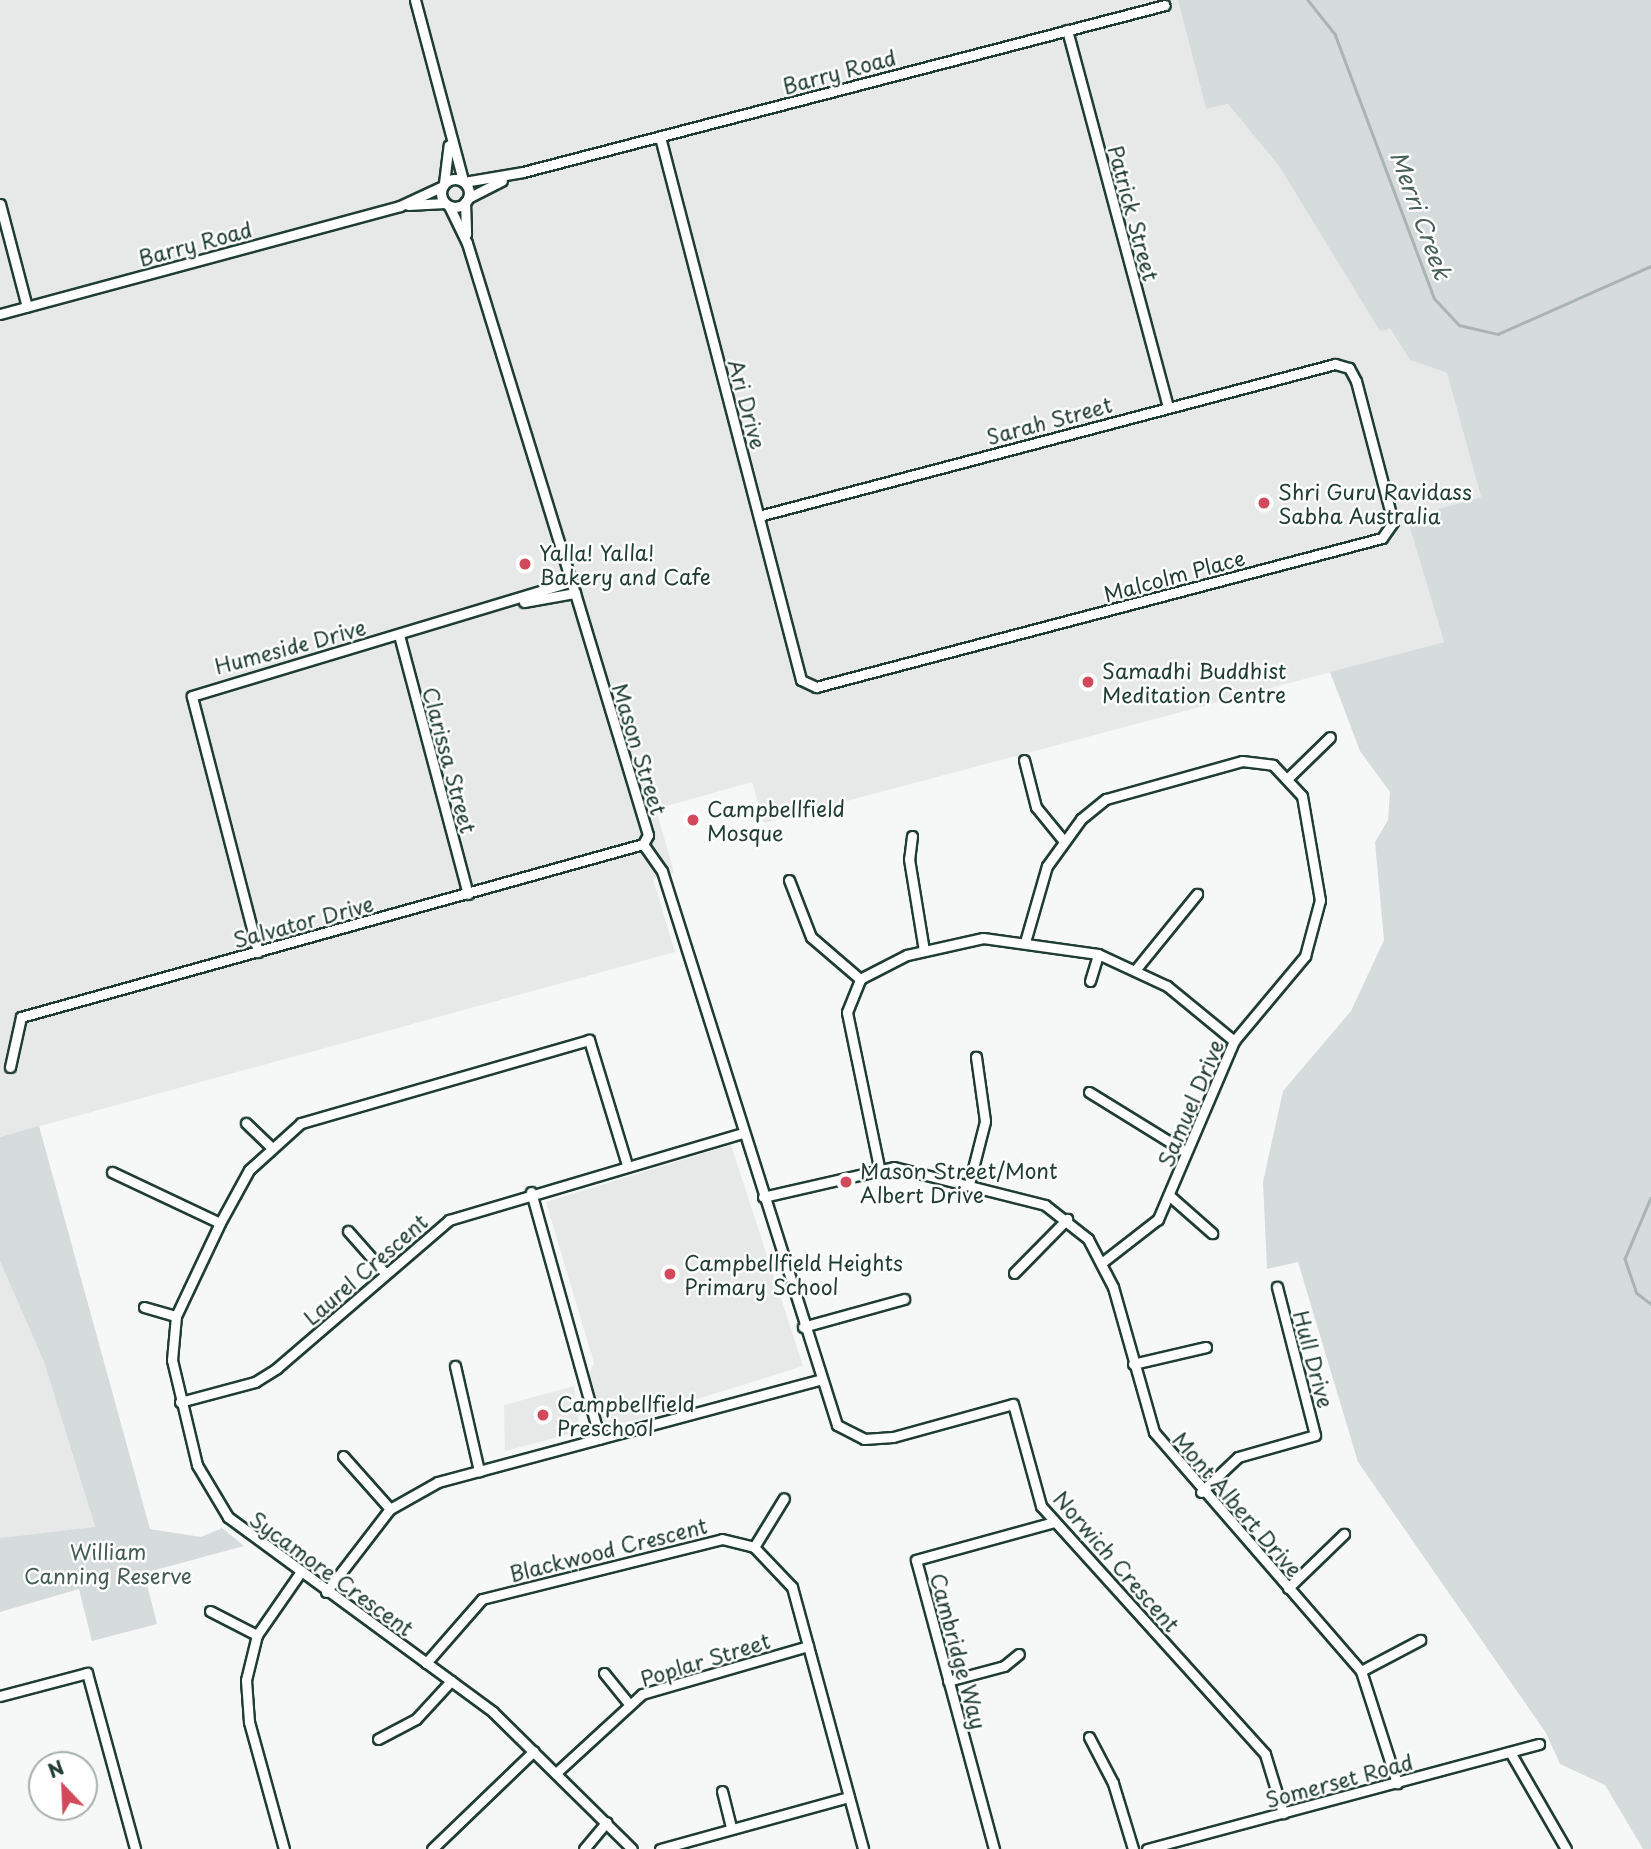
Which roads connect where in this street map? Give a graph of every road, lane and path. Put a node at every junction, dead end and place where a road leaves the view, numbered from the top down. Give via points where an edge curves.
1 (415, 0) edge
2 (1165, 5) dead end
3 (1067, 30) junction
4 (447, 126) junction
5 (660, 137) junction
6 (523, 172) junction
7 (463, 181) junction
8 (443, 185) junction
9 (467, 200) junction
10 (0, 204) edge
11 (447, 205) junction
12 (400, 206) junction
13 (467, 243) junction
14 (27, 307) junction
15 (0, 314) edge
16 (1349, 368) joint
17 (1168, 406) junction
18 (759, 516) junction
19 (572, 581) junction
20 (575, 593) junction
21 (512, 604) junction
22 (399, 635) junction
23 (801, 680) joint
24 (1330, 737) dead end
25 (1024, 760) dead end
26 (1289, 777) junction
27 (912, 836) dead end
28 (1063, 840) junction
29 (643, 844) junction
30 (789, 880) dead end
31 (468, 894) junction
32 (1197, 894) dead end
33 (1025, 942) junction
34 (924, 951) junction
35 (258, 952) junction
36 (1098, 954) junction
37 (1136, 969) junction
38 (860, 979) junction
39 (1090, 981) dead end
40 (1234, 1041) junction
41 (976, 1057) dead end
42 (9, 1067) dead end
43 (1089, 1092) dead end
44 (246, 1124) dead end
45 (743, 1133) junction
46 (269, 1145) junction
47 (1186, 1152) junction
48 (627, 1165) junction
49 (878, 1167) junction
50 (112, 1172) dead end
51 (970, 1184) junction
52 (531, 1192) junction
53 (763, 1197) junction
54 (1171, 1197) junction
55 (1067, 1219) junction
56 (220, 1223) junction
57 (348, 1231) dead end
58 (1212, 1233) dead end
59 (1104, 1261) junction
60 (384, 1273) junction
61 (1014, 1273) dead end
62 (1277, 1287) dead end
63 (904, 1298) dead end
64 (144, 1307) dead end
65 (176, 1316) junction
66 (803, 1327) junction
67 (1206, 1347) dead end
68 (1133, 1364) junction
69 (455, 1366) dead end
70 (818, 1380) junction
71 (180, 1402) junction
72 (600, 1439) junction
73 (343, 1456) dead end
74 (479, 1471) junction
75 (1201, 1492) junction
76 (784, 1498) dead end
77 (390, 1509) junction
78 (1054, 1522) junction
79 (1344, 1534) dead end
80 (754, 1547) junction
81 (300, 1573) junction
82 (1288, 1588) junction
83 (326, 1592) junction
84 (210, 1611) dead end
85 (257, 1635) junction
86 (1420, 1640) dead end
87 (807, 1646) junction
88 (1019, 1654) dead end
89 (426, 1663) junction
90 (1362, 1671) junction
91 (604, 1673) dead end
92 (451, 1681) junction
93 (948, 1681) junction
94 (0, 1696) edge
95 (628, 1703) junction
96 (1089, 1737) dead end
97 (378, 1739) dead end
98 (1539, 1744) dead end
99 (534, 1751) junction
100 (1510, 1752) junction
101 (557, 1772) junction
102 (1397, 1783) junction
103 (722, 1791) dead end
104 (849, 1797) junction
105 (1283, 1813) junction
106 (607, 1822) junction
107 (731, 1828) junction
108 (135, 1849) edge
109 (284, 1849) edge
110 (432, 1849) edge
111 (584, 1849) edge
112 (632, 1849) edge
113 (660, 1849) edge
114 (863, 1849) edge
115 (994, 1849) edge
116 (1133, 1849) edge
117 (1147, 1849) edge
118 (1566, 1849) edge

1 - 4 street
2 - 3 street, Barry Road
3 - 5 street, Barry Road
3 - 17 street, Patrick Street
4 - 7 street
4 - 8 street
5 - 6 street, Barry Road
5 - 18 street, Ari Drive
6 - 7 street, Barry Road
6 - 9 street, Barry Road
7 - 8 street, Barry Road
7 - 9 street, Mason Street
8 - 11 street, Mason Street
8 - 12 street, Barry Road
9 - 11 street, Barry Road
9 - 13 street, Mason Street
10 - 14 street
11 - 12 street, Barry Road
11 - 13 street, Mason Street
12 - 14 street, Barry Road
13 - 19 street, Mason Street
14 - 15 street, Barry Road
16 - 17 street, Sarah Street via 1335,364
16 - 23 street, Malcolm Place via 1393,522 1382,538 816,687
17 - 18 street, Sarah Street
18 - 23 street, Ari Drive
19 - 20 street, Mason Street
19 - 21 street, Humeside Drive
20 - 21 street
20 - 29 street, Mason Street via 648,835
21 - 22 street, Humeside Drive
22 - 31 street, Clarissa Street
22 - 35 street, Humeside Drive via 192,696
24 - 26 street
25 - 28 street via 1037,807
26 - 28 street via 1273,765 1242,761 1120,794 1081,819
26 - 40 street, Samuel Drive via 1307,816 1317,926 1288,982
27 - 34 street via 909,859
28 - 33 street via 1047,866
29 - 31 street, Salvator Drive
29 - 45 street, Mason Street via 662,871
30 - 38 street via 811,937
31 - 35 street, Salvator Drive
32 - 37 street
33 - 34 street via 983,938
33 - 36 street
34 - 38 street
35 - 42 street, Salvator Drive via 21,1017
36 - 37 street
36 - 39 street
37 - 40 street
38 - 49 street via 846,1012
40 - 47 street, Samuel Drive
41 - 51 street via 985,1121
43 - 47 street
44 - 46 street
45 - 48 street, Laurel Crescent
45 - 53 street, Mason Street
46 - 48 street, Sycamore Crescent via 300,1123 344,1108 589,1040
46 - 56 street, Sycamore Crescent
47 - 54 street, Samuel Drive
48 - 52 street, Laurel Crescent
49 - 51 street, Mont Albert Drive
49 - 53 street, Mont Albert Drive
50 - 56 street
51 - 55 street, Mont Albert Drive via 1045,1205
52 - 60 street, Laurel Crescent via 449,1220
52 - 72 street
53 - 66 street, Mason Street
54 - 58 street
54 - 59 street, Samuel Drive via 1157,1219
55 - 59 street, Mont Albert Drive
55 - 61 street
56 - 65 street, Sycamore Crescent
57 - 60 street
59 - 68 street, Mont Albert Drive
60 - 71 street, Laurel Crescent via 277,1368 255,1382
62 - 75 street, Hull Drive via 1315,1435 1238,1457
63 - 66 street
64 - 65 street
65 - 71 street, Sycamore Crescent via 172,1360
66 - 70 street, Mason Street
67 - 68 street
68 - 75 street, Mont Albert Drive via 1154,1432
69 - 74 street
70 - 72 street
70 - 78 street, Norwich Crescent via 837,1424 864,1438 893,1437 1013,1404 1041,1506
71 - 81 street, Sycamore Crescent via 212,1496 238,1527
72 - 74 street
73 - 77 street
74 - 77 street via 438,1482
75 - 82 street, Mont Albert Drive
76 - 80 street
77 - 83 street
78 - 93 street, Cambridge Way via 916,1560
78 - 105 street, Norwich Crescent via 1265,1754
79 - 82 street
80 - 87 street via 792,1587
80 - 89 street, Blackwood Crescent via 722,1539 482,1599
81 - 83 street, Sycamore Crescent
81 - 85 street
82 - 90 street, Mont Albert Drive
83 - 89 street, Sycamore Crescent
84 - 85 street
85 - 109 street via 247,1704
86 - 90 street
87 - 95 street, Poplar Street via 660,1686
87 - 104 street
88 - 93 street via 1004,1666
89 - 92 street, Sycamore Crescent
90 - 102 street, Mont Albert Drive
91 - 95 street
92 - 97 street via 416,1719
92 - 99 street, Sycamore Crescent
93 - 115 street, Cambridge Way
94 - 108 street via 87,1673
95 - 101 street, Poplar Street
96 - 116 street via 1113,1783
98 - 100 street, Somerset Road
99 - 101 street, Sycamore Crescent
99 - 110 street
100 - 102 street, Somerset Road
100 - 118 street
101 - 106 street, Sycamore Crescent
102 - 105 street, Somerset Road
103 - 107 street
104 - 107 street
104 - 114 street
105 - 117 street, Somerset Road
106 - 111 street
106 - 112 street, Sycamore Crescent
107 - 113 street

